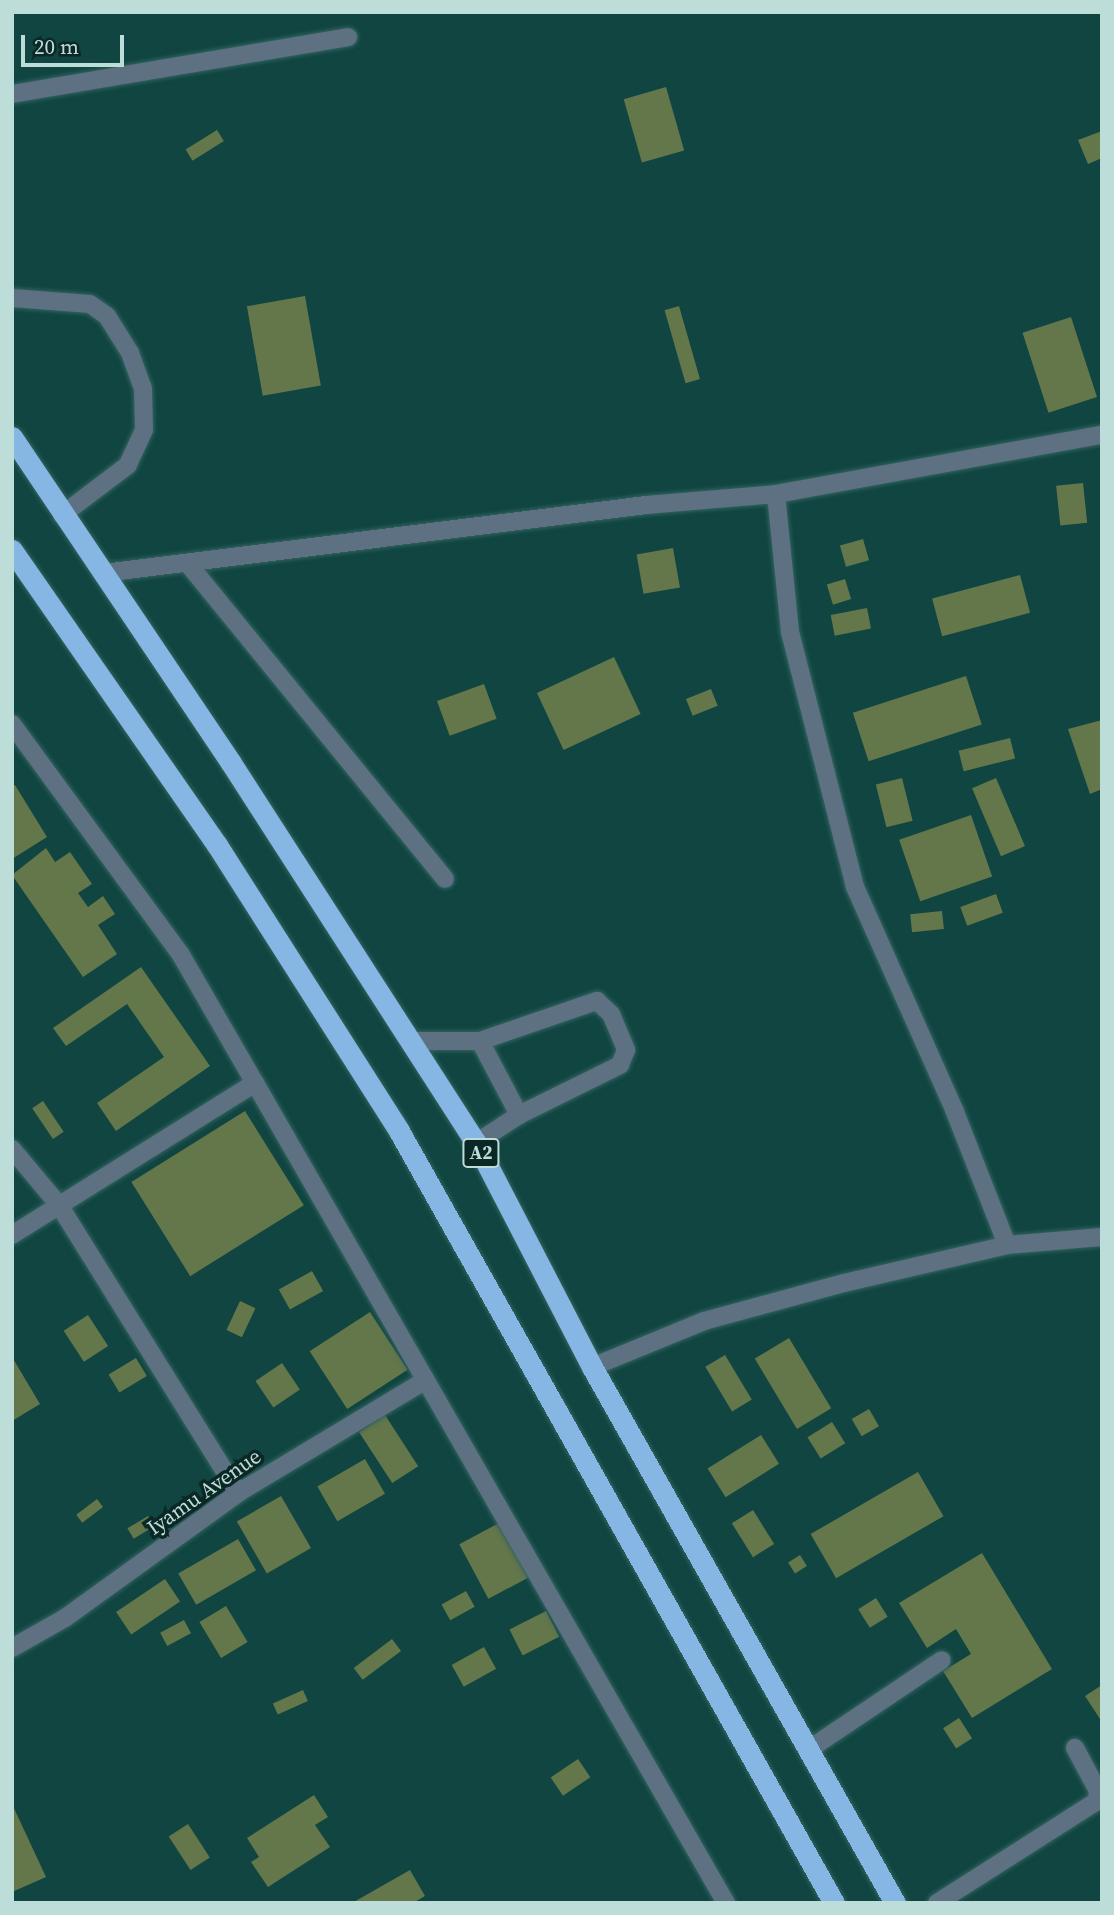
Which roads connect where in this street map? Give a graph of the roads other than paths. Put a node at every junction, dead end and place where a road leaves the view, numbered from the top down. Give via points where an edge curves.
1 (348, 37) dead end
2 (12, 94) edge
3 (12, 298) edge
4 (1102, 435) edge
5 (12, 437) edge
6 (776, 494) junction
7 (62, 514) junction
8 (12, 550) edge
9 (189, 565) junction
10 (104, 573) junction
11 (12, 724) edge
12 (445, 879) dead end
13 (411, 1041) junction
14 (480, 1041) junction
15 (255, 1083) junction
16 (519, 1115) junction
17 (476, 1143) junction
18 (12, 1149) edge
19 (59, 1205) junction
20 (12, 1234) edge
21 (1102, 1237) edge
22 (1007, 1245) junction
23 (593, 1367) junction
24 (426, 1380) junction
25 (238, 1493) junction
26 (12, 1648) edge
27 (942, 1660) dead end
28 (1074, 1748) dead end
29 (808, 1750) junction
30 (726, 1903) edge
31 (834, 1903) edge
32 (895, 1903) edge
33 (937, 1903) edge

1 - 2 street
3 - 7 street via 90,304 107,316 130,353 143,388 144,430 128,465
4 - 6 street
5 - 7 highway, A2
6 - 9 street via 646,505
6 - 22 street via 790,632 855,887 955,1112
7 - 10 highway, A2
8 - 31 highway via 217,845 399,1131
9 - 10 street
9 - 12 street
10 - 13 highway, A2
11 - 15 street via 181,955
13 - 14 street
13 - 17 highway, A2
14 - 16 street
14 - 16 street via 597,1001 611,1014 626,1050 620,1065
15 - 19 street
15 - 24 street
16 - 17 street
17 - 23 highway, A2
18 - 19 street
19 - 20 street
19 - 25 street
21 - 22 street
22 - 23 street via 704,1321
23 - 29 highway, A2
24 - 25 street, Iyamu Avenue
24 - 30 street
25 - 26 street, Iyamu Avenue via 65,1618
27 - 29 street
28 - 33 street via 1098,1791 1097,1801
29 - 32 highway, A2

